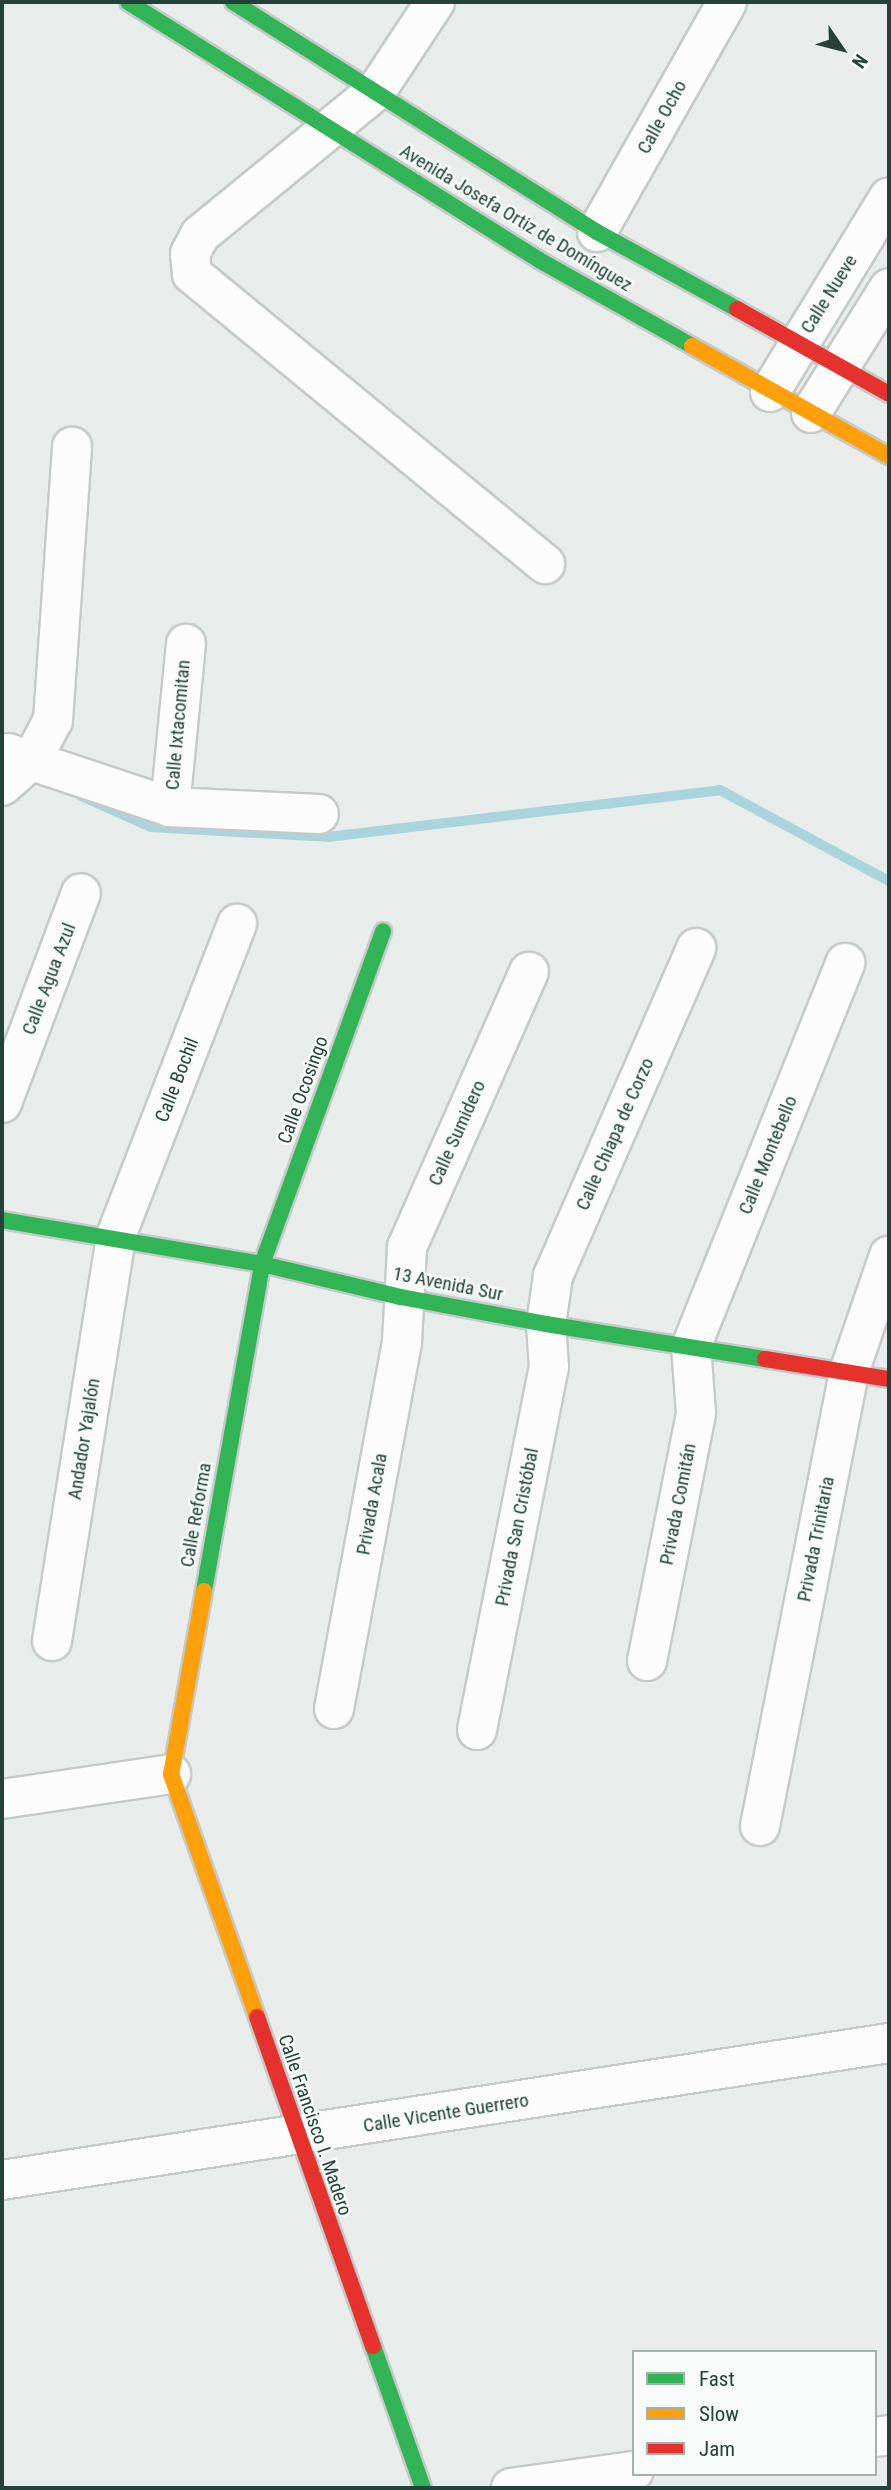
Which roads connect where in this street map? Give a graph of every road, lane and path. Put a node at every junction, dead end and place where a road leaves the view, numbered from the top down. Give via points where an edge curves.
1 (128, 2) edge
2 (233, 2) edge
3 (435, 2) edge
4 (727, 2) edge
5 (376, 90) junction
6 (333, 130) junction
7 (889, 197) edge
8 (597, 232) junction
9 (889, 288) edge
10 (797, 345) junction
11 (839, 367) junction
12 (770, 392) junction
13 (889, 394) edge
14 (811, 413) junction
15 (72, 447) dead end
16 (889, 456) edge
17 (545, 564) dead end
18 (186, 644) dead end
19 (17, 755) edge
20 (2, 786) edge
21 (170, 807) junction
22 (319, 814) dead end
23 (81, 893) dead end
24 (237, 924) dead end
25 (383, 931) dead end
26 (696, 947) dead end
27 (845, 963) dead end
28 (529, 972) dead end
29 (2, 1103) edge
30 (2, 1220) edge
31 (116, 1236) junction
32 (889, 1256) edge
33 (262, 1264) junction
34 (401, 1297) junction
35 (546, 1324) junction
36 (691, 1347) junction
37 (849, 1372) junction
38 (889, 1379) edge
39 (52, 1641) dead end
40 (647, 1661) dead end
41 (334, 1709) dead end
42 (477, 1730) dead end
43 (171, 1774) junction
44 (2, 1799) edge
45 (760, 1826) dead end
46 (889, 2043) edge
47 (296, 2137) junction
48 (2, 2180) edge
49 (632, 2471) edge
50 (424, 2488) edge
51 (511, 2488) edge

1 - 6 street, Avenida Josefa Ortiz de Domínguez
2 - 5 street, Avenida Josefa Ortiz de Domínguez
3 - 5 street
4 - 8 street, Calle Ocho
5 - 6 street
5 - 8 street, Avenida Josefa Ortiz de Domínguez
6 - 12 street, Avenida Josefa Ortiz de Domínguez via 539,260
6 - 17 street via 200,235 190,254 192,274
7 - 10 street, Calle Nueve
8 - 10 street, Avenida Josefa Ortiz de Domínguez
9 - 11 street
10 - 11 street, Avenida Josefa Ortiz de Domínguez
10 - 12 street, Calle Nueve
11 - 13 street, Avenida Josefa Ortiz de Domínguez
11 - 14 street
12 - 14 street, Avenida Josefa Ortiz de Domínguez
14 - 16 street, Avenida Josefa Ortiz de Domínguez
15 - 19 street via 53,720
18 - 21 street, Calle Ixtacomitan
19 - 20 street
19 - 21 street
21 - 22 street
23 - 29 street, Calle Agua Azul
24 - 31 street, Calle Bochil
25 - 33 street, Calle Ocosingo
26 - 35 street, Calle Chiapa de Corzo via 553,1276
27 - 36 street, Calle Montebello
28 - 34 street, Calle Sumidero via 407,1247
30 - 31 street, 13 Avenida Sur
31 - 33 street, 13 Avenida Sur
31 - 39 street, Andador Yajalón
32 - 37 street, Privada Trinitaria
33 - 34 street, 13 Avenida Sur
33 - 43 street, Calle Reforma
34 - 35 street, 13 Avenida Sur
34 - 41 street, Privada Acala via 402,1343
35 - 36 street, 13 Avenida Sur
35 - 42 street, Privada San Cristóbal via 549,1367
36 - 37 street, 13 Avenida Sur
36 - 40 street, Privada Comitán via 696,1413
37 - 38 street, 13 Avenida Sur
37 - 45 street, Privada Trinitaria
43 - 44 street
43 - 47 street, Calle Francisco I. Madero
46 - 47 street, Calle Vicente Guerrero
47 - 48 street, Calle Vicente Guerrero
47 - 50 street, Calle Francisco I. Madero
49 - 51 street

